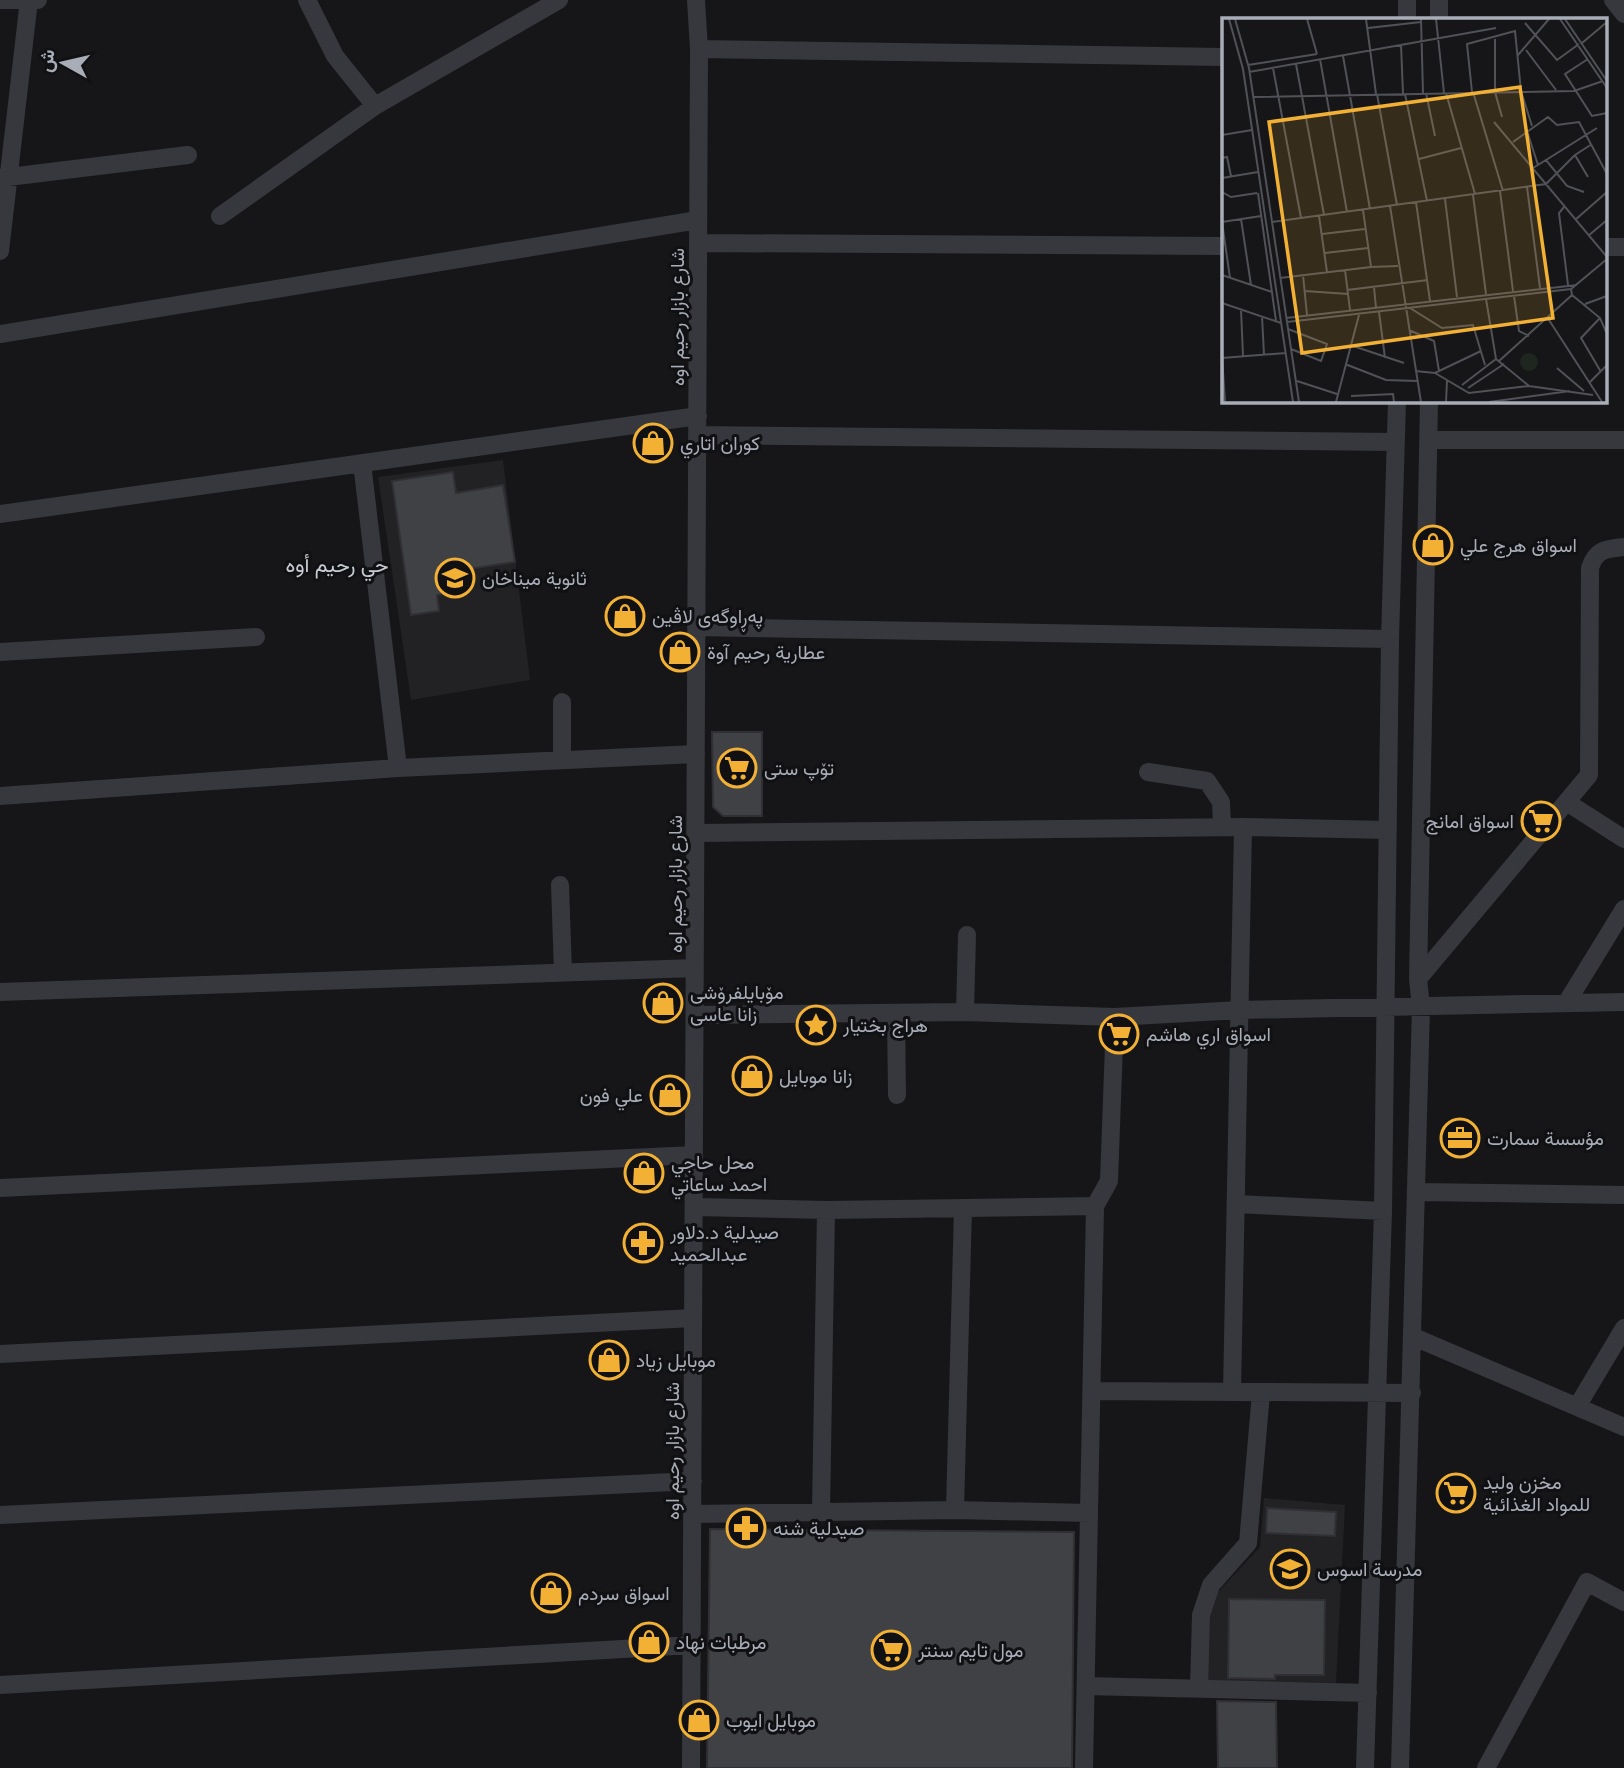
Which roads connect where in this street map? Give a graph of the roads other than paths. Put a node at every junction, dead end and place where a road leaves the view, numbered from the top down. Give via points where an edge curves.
1 (0, 0) edge
2 (307, 0) edge
3 (559, 0) edge
4 (696, 0) edge
5 (1407, 0) edge
6 (1439, 0) edge
7 (1613, 0) edge
8 (33, 1) edge
9 (1624, 13) edge
10 (1407, 18) edge
11 (1439, 18) edge
12 (699, 49) junction
13 (1222, 57) edge
14 (375, 106) junction
15 (187, 155) dead end
16 (4, 178) edge
17 (220, 216) dead end
18 (698, 220) junction
19 (698, 243) junction
20 (1222, 246) edge
21 (1606, 247) edge
22 (1624, 247) edge
23 (0, 251) edge
24 (0, 334) edge
25 (1397, 402) edge
26 (1429, 402) edge
27 (698, 416) junction
28 (698, 435) junction
29 (1429, 440) junction
30 (1624, 440) edge
31 (1395, 442) junction
32 (362, 463) junction
33 (0, 514) edge
34 (1624, 547) edge
35 (696, 627) junction
36 (256, 637) dead end
37 (1390, 639) junction
38 (0, 652) edge
39 (562, 702) dead end
40 (696, 754) junction
41 (562, 760) junction
42 (398, 768) junction
43 (1148, 772) dead end
44 (0, 796) edge
45 (1568, 803) junction
46 (1222, 827) junction
47 (1243, 827) junction
48 (1388, 830) junction
49 (696, 833) junction
50 (1624, 839) edge
51 (559, 885) dead end
52 (1624, 908) edge
53 (967, 935) dead end
54 (695, 968) junction
55 (563, 972) junction
56 (1418, 979) junction
57 (0, 992) edge
58 (1567, 1002) junction
59 (1624, 1002) edge
60 (1420, 1007) junction
61 (1384, 1009) junction
62 (1240, 1010) junction
63 (965, 1012) junction
64 (897, 1013) junction
65 (695, 1015) junction
66 (1115, 1017) junction
67 (897, 1095) dead end
68 (694, 1155) junction
69 (0, 1188) edge
70 (1418, 1192) junction
71 (1624, 1195) edge
72 (1236, 1204) junction
73 (1095, 1206) junction
74 (694, 1207) junction
75 (963, 1208) junction
76 (827, 1210) junction
77 (1383, 1211) junction
78 (693, 1318) junction
79 (1624, 1328) edge
80 (1414, 1337) junction
81 (0, 1354) edge
82 (1092, 1391) junction
83 (1232, 1392) junction
84 (1261, 1393) junction
85 (1412, 1393) junction
86 (1377, 1395) junction
87 (1578, 1405) junction
88 (1622, 1421) edge
89 (693, 1481) junction
90 (955, 1510) junction
91 (821, 1512) junction
92 (1089, 1513) junction
93 (692, 1514) junction
94 (0, 1516) edge
95 (1624, 1602) edge
96 (692, 1645) junction
97 (0, 1685) edge
98 (1086, 1686) junction
99 (1199, 1688) junction
100 (1368, 1693) junction
101 (691, 1768) edge
102 (1084, 1768) edge
103 (1365, 1768) edge
104 (1400, 1768) edge
105 (1486, 1768) edge

1 - 8 street
2 - 14 street via 335,56
3 - 14 street
4 - 12 street, شارع بازار رحيم اوه
5 - 10 street
6 - 11 street
7 - 9 street
8 - 16 street
12 - 13 street
12 - 18 street, شارع بازار رحيم اوه
14 - 17 street
15 - 16 street
16 - 23 street
18 - 19 street, شارع بازار رحيم اوه
18 - 24 street
19 - 20 street
19 - 27 street, شارع بازار رحيم اوه
21 - 22 street
25 - 31 street
26 - 29 street
27 - 28 street, شارع بازار رحيم اوه
27 - 32 street
28 - 31 street
28 - 35 street, شارع بازار رحيم اوه
29 - 30 street
29 - 56 street
31 - 37 street
32 - 33 street
32 - 42 street
34 - 45 street via 1602,550 1590,568 1589,775
35 - 37 street
35 - 40 street, شارع بازار رحيم اوه
36 - 38 street
37 - 48 street
39 - 41 street
40 - 41 street
40 - 49 street, شارع بازار رحيم اوه
41 - 42 street
42 - 44 street
43 - 46 street via 1207,781 1221,802
45 - 50 street
45 - 56 street
46 - 47 street
46 - 49 street
47 - 48 street
47 - 62 street
48 - 61 street
49 - 54 street, شارع بازار رحيم اوه
51 - 55 street
52 - 58 street
53 - 63 street
54 - 55 street
54 - 65 street, شارع بازار رحيم اوه
55 - 57 street
56 - 60 street
58 - 59 street
58 - 60 street
60 - 61 street
60 - 70 street
61 - 62 street
61 - 77 street
62 - 66 street
62 - 72 street
63 - 64 street
63 - 66 street
64 - 65 street
64 - 67 street
65 - 68 street, شارع بازار رحيم اوه
66 - 73 street via 1110,1181
68 - 69 street
68 - 74 street, شارع بازار رحيم اوه
70 - 71 street
70 - 80 street
72 - 77 street
72 - 83 street
73 - 75 street
73 - 82 street
74 - 76 street
74 - 78 street, شارع بازار رحيم اوه
75 - 76 street
75 - 90 street
76 - 91 street
77 - 86 street
78 - 81 street
78 - 89 street, شارع بازار رحيم اوه
79 - 87 street
80 - 85 street
80 - 87 street
82 - 83 street
82 - 92 street
83 - 84 street
84 - 86 street
84 - 99 street via 1248,1543 1211,1585 1201,1615
85 - 86 street
85 - 104 street
86 - 100 street
87 - 88 street
89 - 93 street, شارع بازار رحيم اوه
89 - 94 street
90 - 91 street
90 - 92 street
91 - 93 street
92 - 98 street
93 - 96 street, شارع بازار رحيم اوه
95 - 105 street via 1587,1582
96 - 97 street
96 - 101 street, شارع بازار رحيم اوه
98 - 99 street
98 - 102 street
99 - 100 street
100 - 103 street

